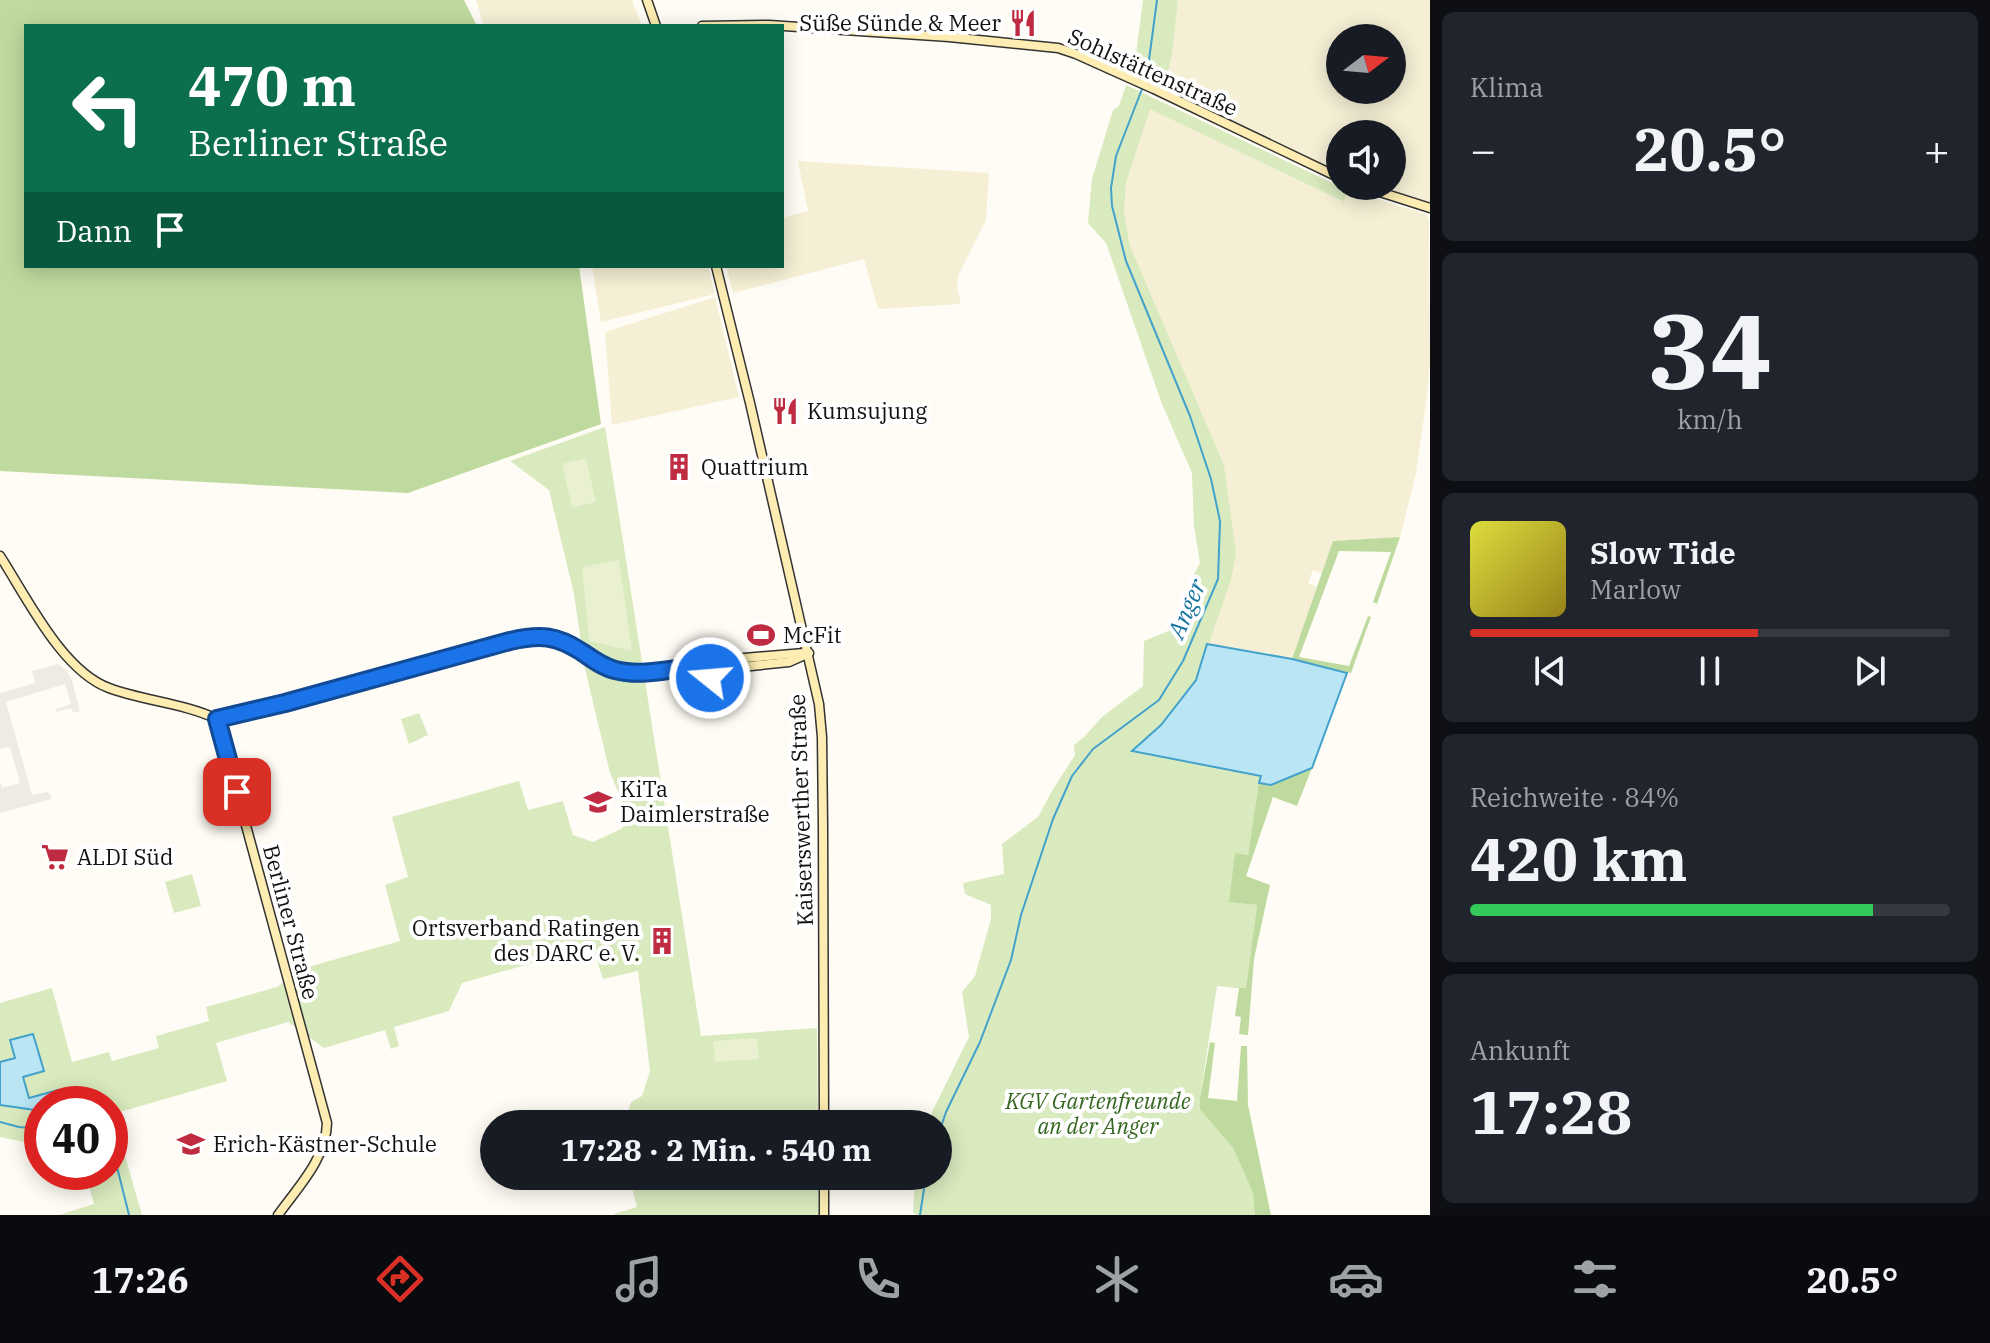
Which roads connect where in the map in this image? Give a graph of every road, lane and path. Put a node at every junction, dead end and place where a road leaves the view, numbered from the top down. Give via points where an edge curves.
1 (647, 0) edge
2 (655, 24) edge
3 (784, 26) edge
4 (1326, 171) edge
5 (1405, 200) edge
6 (1430, 208) edge
7 (716, 268) edge
8 (0, 556) edge
9 (809, 653) junction
10 (722, 664) junction
11 (697, 666) junction
12 (217, 719) junction
13 (824, 1110) edge
14 (824, 1190) edge
15 (278, 1215) edge
16 (824, 1215) edge

1 - 2 street
3 - 4 street, Sohlstättenstraße via 1042,46 1076,54
5 - 6 street
7 - 9 street, Kaiserswerther Straße
8 - 12 street via 63,653 87,676 107,688
9 - 10 street via 789,662
9 - 13 street, Kaiserswerther Straße via 822,737
10 - 11 street via 715,653 706,653
10 - 11 street via 718,676 706,678
11 - 12 street via 617,670 568,643 536,636
12 - 15 street, Berliner Straße via 326,1115 318,1157
14 - 16 street

